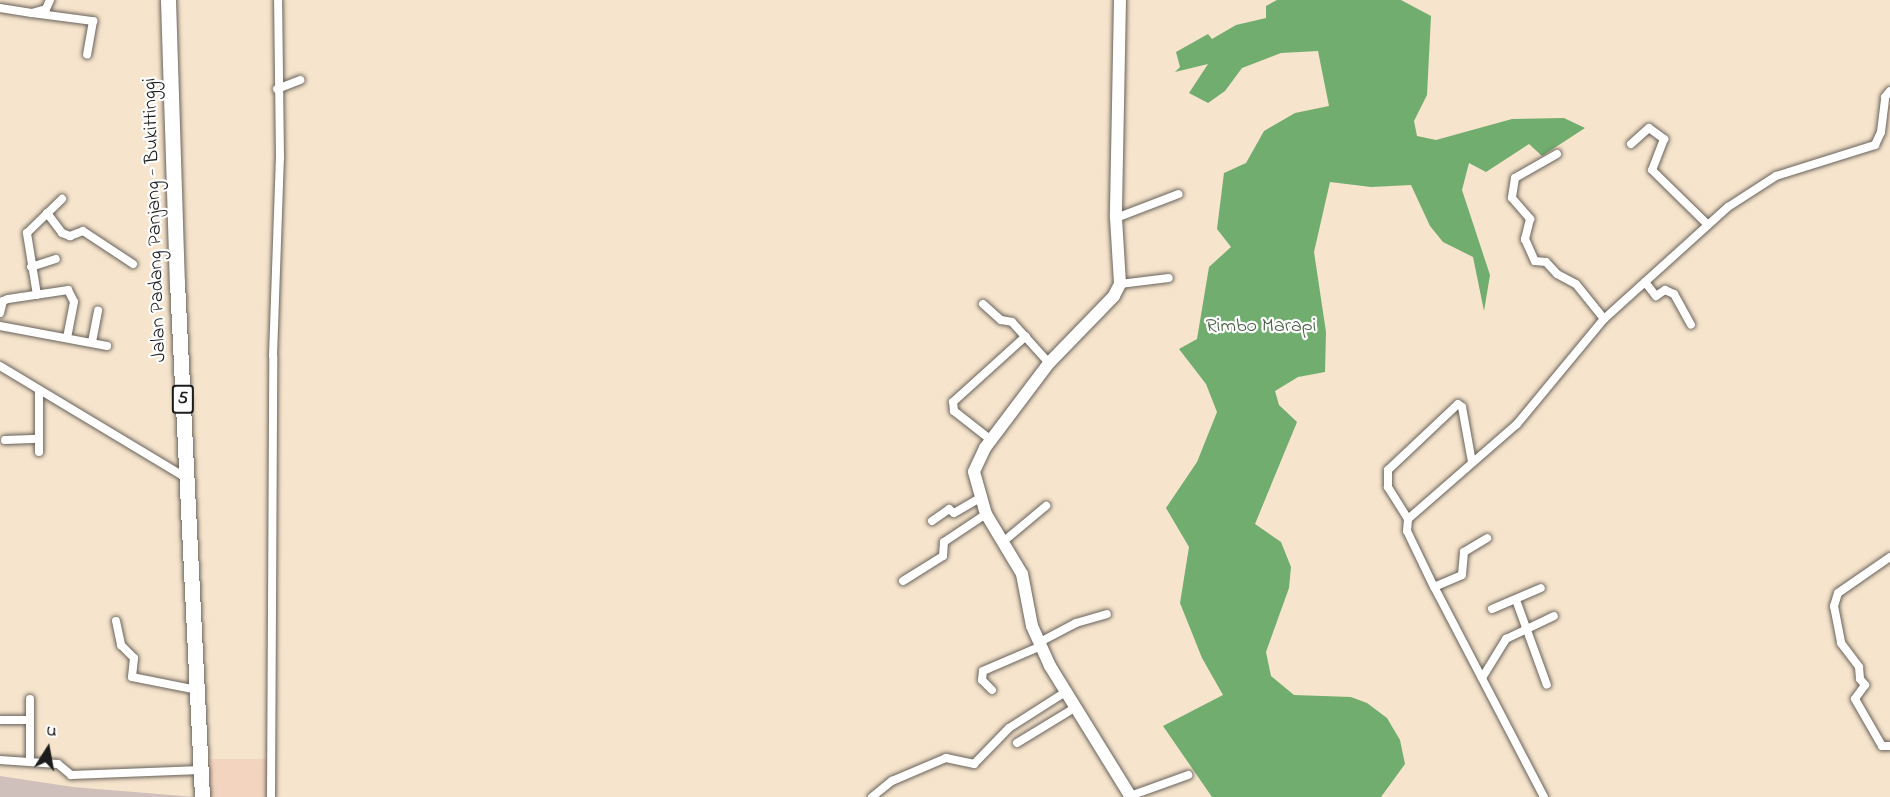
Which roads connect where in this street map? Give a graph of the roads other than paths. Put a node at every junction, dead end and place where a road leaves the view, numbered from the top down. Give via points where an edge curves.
1 (50, 0) edge
2 (168, 0) edge
3 (278, 0) edge
4 (1120, 0) edge
5 (0, 8) edge
6 (32, 13) junction
7 (87, 54) dead end
8 (300, 80) dead end
9 (278, 89) junction
10 (1890, 91) edge
11 (1631, 144) dead end
12 (1557, 154) dead end
13 (1179, 194) dead end
14 (62, 199) dead end
15 (47, 213) junction
16 (1116, 218) junction
17 (1707, 224) junction
18 (56, 259) dead end
19 (133, 264) dead end
20 (31, 267) junction
21 (1169, 278) dead end
22 (1645, 282) junction
23 (1120, 284) junction
24 (37, 296) junction
25 (983, 304) dead end
26 (98, 311) dead end
27 (0, 313) edge
28 (1604, 320) junction
29 (1691, 325) dead end
30 (0, 326) edge
31 (1026, 336) junction
32 (68, 337) junction
33 (92, 342) junction
34 (107, 346) dead end
35 (1049, 363) junction
36 (0, 366) edge
37 (39, 390) junction
38 (39, 439) junction
39 (5, 440) dead end
40 (988, 444) junction
41 (39, 452) dead end
42 (1472, 462) junction
43 (185, 477) junction
44 (980, 498) junction
45 (1046, 506) dead end
46 (986, 514) junction
47 (1408, 519) junction
48 (932, 521) dead end
49 (1487, 538) dead end
50 (1004, 541) junction
51 (1890, 557) edge
52 (903, 581) dead end
53 (1434, 587) junction
54 (1541, 588) dead end
55 (1516, 600) junction
56 (1492, 609) dead end
57 (1107, 615) dead end
58 (1554, 616) dead end
59 (116, 621) dead end
60 (1528, 629) junction
61 (1040, 644) junction
62 (1482, 678) junction
63 (1547, 685) dead end
64 (197, 690) junction
65 (992, 690) dead end
66 (1067, 691) junction
67 (30, 699) dead end
68 (1076, 707) junction
69 (0, 720) edge
70 (30, 720) junction
71 (1017, 743) dead end
72 (1890, 746) edge
73 (0, 760) edge
74 (30, 762) junction
75 (201, 770) junction
76 (1188, 775) dead end
77 (1130, 796) edge
78 (202, 797) edge
79 (271, 797) edge
80 (872, 797) edge
81 (1544, 797) edge

1 - 6 street via 46,9
2 - 43 highway, Jalan Padang Panjang - Bukittinggi / 5
3 - 9 street
4 - 16 main road
5 - 6 street
6 - 7 street via 93,21
8 - 9 street
9 - 79 street
10 - 17 street via 1885,97 1881,132 1875,145 1776,176
11 - 17 street via 1649,128 1664,139 1652,170
12 - 28 street via 1515,178 1512,198 1530,219 1525,240 1535,261 1545,261 1557,274 1576,284
13 - 16 street
14 - 15 street
15 - 19 street via 62,233 70,236 83,231
15 - 20 street via 27,233
16 - 23 main road
17 - 22 street
18 - 20 street
20 - 24 street
21 - 23 street
22 - 28 street
22 - 29 street via 1656,296 1665,290 1674,294
23 - 35 main road via 1114,296
24 - 27 street via 3,301
24 - 32 street via 68,290 72,294
25 - 31 street via 1001,320 1010,320
26 - 33 street
28 - 42 street via 1551,379 1528,413
30 - 32 street
31 - 35 street
31 - 40 street via 953,402 954,411
32 - 33 street
33 - 34 street
35 - 40 main road
36 - 37 street
37 - 38 street
37 - 43 street
38 - 39 street
38 - 41 street
40 - 44 main road via 974,472
42 - 47 street
42 - 47 street via 1462,407 1458,405 1388,470 1388,487
43 - 64 highway, Jalan Padang Panjang - Bukittinggi / 5
44 - 46 main road
44 - 48 street via 954,513 948,509
45 - 50 street
46 - 50 main road
46 - 52 street via 944,542 943,556
47 - 53 street via 1407,531
49 - 53 street via 1464,552 1462,575
50 - 61 main road via 1022,574 1032,626
51 - 72 street via 1838,593 1834,606 1840,643 1859,667 1860,680 1865,685 1856,701 1882,746
53 - 62 street
54 - 55 street
55 - 56 street
55 - 60 street
57 - 61 street via 1076,622
58 - 60 street
59 - 64 street via 121,645 134,658 132,677
60 - 62 street via 1506,639
60 - 63 street
61 - 65 street via 983,671 982,680
61 - 66 main road
62 - 81 street
64 - 75 highway, Jalan Padang Panjang - Bukittinggi / 5
66 - 68 main road
66 - 80 street via 1009,728 974,764 946,758 892,781
67 - 70 street
68 - 71 street
68 - 77 main road
69 - 70 street
70 - 74 street
73 - 74 street
74 - 75 street via 58,764 71,775
75 - 78 highway, Jalan Padang Panjang - Bukittinggi / 5
76 - 77 street

